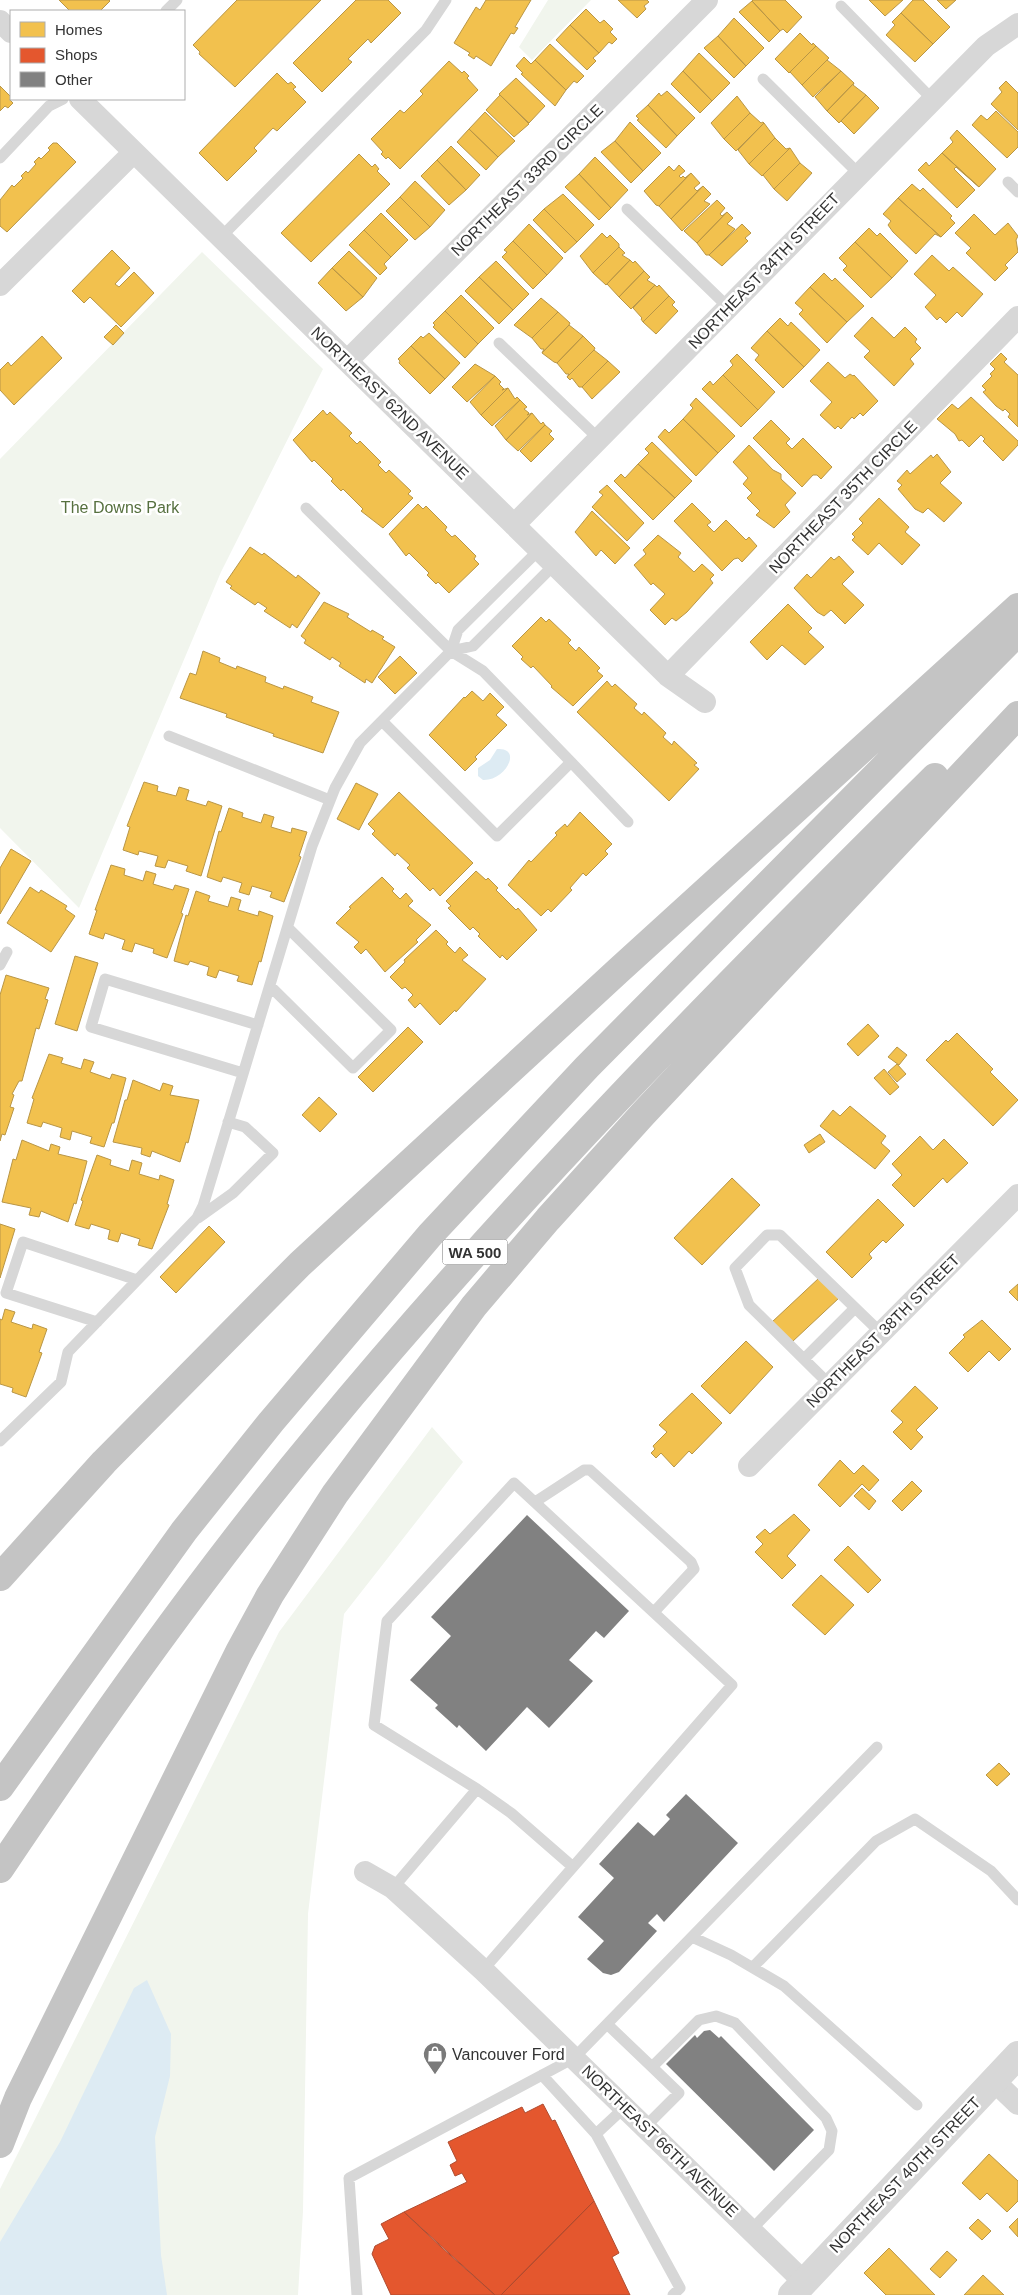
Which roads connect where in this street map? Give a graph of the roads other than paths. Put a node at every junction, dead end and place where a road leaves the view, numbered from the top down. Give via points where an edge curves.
1 (177, 0) edge
2 (446, 0) edge
3 (707, 0) edge
4 (841, 6) dead end
5 (167, 10) edge
6 (0, 21) edge
7 (1018, 24) edge
8 (10, 31) edge
9 (763, 79) dead end
10 (61, 100) edge
11 (81, 100) edge
12 (932, 100) junction
13 (134, 152) junction
14 (0, 158) edge
15 (859, 174) junction
16 (1008, 182) dead end
17 (1018, 192) edge
18 (627, 209) dead end
19 (221, 237) junction
20 (0, 284) edge
21 (728, 307) junction
22 (1018, 317) edge
23 (499, 343) dead end
24 (347, 361) junction
25 (599, 439) junction
26 (306, 508) dead end
27 (514, 525) junction
28 (548, 557) junction
29 (1018, 607) edge
30 (1018, 632) edge
31 (451, 651) junction
32 (668, 676) junction
33 (1018, 695) edge
34 (705, 702) dead end
35 (1018, 714) edge
36 (382, 721) junction
37 (169, 736) dead end
38 (570, 762) junction
39 (330, 800) junction
40 (628, 822) dead end
41 (288, 928) junction
42 (7, 952) dead end
43 (0, 965) edge
44 (270, 986) junction
45 (258, 1025) junction
46 (243, 1073) junction
47 (228, 1122) junction
48 (1018, 1195) edge
49 (197, 1218) junction
50 (137, 1280) junction
51 (855, 1308) junction
52 (96, 1322) junction
53 (881, 1333) junction
54 (804, 1359) junction
55 (830, 1385) junction
56 (0, 1441) edge
57 (749, 1466) dead end
58 (535, 1502) junction
59 (0, 1577) edge
60 (654, 1612) junction
61 (877, 1747) dead end
62 (0, 1787) edge
63 (477, 1789) junction
64 (573, 1867) junction
65 (0, 1869) edge
66 (365, 1872) dead end
67 (393, 1888) junction
68 (1018, 1900) edge
69 (692, 1937) junction
70 (753, 1967) junction
71 (483, 1970) junction
72 (607, 2024) junction
73 (1018, 2055) edge
74 (574, 2058) junction
75 (652, 2068) junction
76 (542, 2075) junction
77 (994, 2081) junction
78 (18, 2098) junction
79 (1018, 2104) edge
80 (917, 2105) dead end
81 (624, 2107) junction
82 (0, 2120) edge
83 (645, 2127) junction
84 (596, 2134) junction
85 (0, 2144) edge
86 (751, 2230) junction
87 (804, 2291) edge
88 (356, 2294) edge
89 (673, 2295) edge

1 - 5 lane
2 - 19 lane via 426,30
3 - 24 street, NORTHEAST 33RD CIRCLE
4 - 12 lane
6 - 8 street
7 - 12 street, NORTHEAST 34TH STREET via 986,46
9 - 15 lane
10 - 14 lane via 49,106
11 - 13 street, NORTHEAST 62ND AVENUE
12 - 15 street, NORTHEAST 34TH STREET
13 - 19 street, NORTHEAST 62ND AVENUE
13 - 20 street
15 - 21 street, NORTHEAST 34TH STREET
16 - 17 lane
18 - 21 lane
19 - 24 street, NORTHEAST 62ND AVENUE
21 - 25 street, NORTHEAST 34TH STREET
22 - 32 street, NORTHEAST 35TH CIRCLE
23 - 25 lane
24 - 27 street, NORTHEAST 62ND AVENUE
25 - 27 street, NORTHEAST 34TH STREET
26 - 31 lane
27 - 28 street, NORTHEAST 62ND AVENUE
28 - 31 lane via 458,630
28 - 31 lane via 473,646
28 - 32 street, NORTHEAST 62ND AVENUE
29 - 59 highway via 300,1264 104,1462
30 - 62 highway, WA 500 via 587,1067 430,1235 271,1422 184,1531
31 - 36 lane
31 - 38 lane via 483,671
32 - 34 street, NORTHEAST 62ND AVENUE
33 - 65 highway, WA 500 via 781,930 548,1171 380,1361 186,1605
35 - 78 highway via 548,1220 469,1314 340,1486 275,1588 231,1667
36 - 38 lane via 497,836
36 - 39 lane via 360,743
37 - 39 lane
38 - 40 lane
39 - 41 lane via 312,846
41 - 44 lane
41 - 44 lane via 391,1030 354,1068
42 - 43 lane
44 - 45 lane
45 - 46 lane
45 - 46 lane via 105,979 91,1027
46 - 47 lane
47 - 49 lane
47 - 49 lane via 245,1127 273,1153 233,1193
48 - 53 street, NORTHEAST 38TH STREET
49 - 50 lane
50 - 52 lane
50 - 52 lane via 23,1242 6,1293
51 - 53 lane
51 - 54 lane
51 - 54 lane via 780,1235 767,1235 735,1268 750,1305
52 - 56 lane via 68,1352 61,1382
53 - 55 street, NORTHEAST 38TH STREET
54 - 55 lane
55 - 57 street, NORTHEAST 38TH STREET
58 - 60 lane
58 - 60 lane via 584,1470 590,1470 694,1566
58 - 63 lane via 514,1482 387,1621 374,1725
60 - 64 lane via 732,1684
61 - 69 lane
63 - 64 lane via 511,1813
63 - 67 lane
64 - 71 lane
66 - 67 street, NORTHEAST 66TH AVENUE
67 - 71 street, NORTHEAST 66TH AVENUE
68 - 70 lane via 991,1872 915,1819 876,1841
69 - 70 lane
69 - 72 lane
70 - 80 lane via 784,1986
71 - 74 street, NORTHEAST 66TH AVENUE
72 - 74 lane
72 - 75 lane
73 - 77 street, NORTHEAST 40TH STREET
74 - 76 lane
74 - 81 street, NORTHEAST 66TH AVENUE
75 - 83 lane via 679,2093
75 - 86 lane via 699,2020 716,2016 734,2023 826,2118 832,2132 829,2150
76 - 84 lane
76 - 88 lane via 348,2178
77 - 79 street
77 - 87 street, NORTHEAST 40TH STREET
78 - 82 highway
78 - 85 highway
81 - 83 street, NORTHEAST 66TH AVENUE
81 - 84 lane
83 - 86 street, NORTHEAST 66TH AVENUE
84 - 89 lane via 680,2288
86 - 87 street, NORTHEAST 66TH AVENUE

